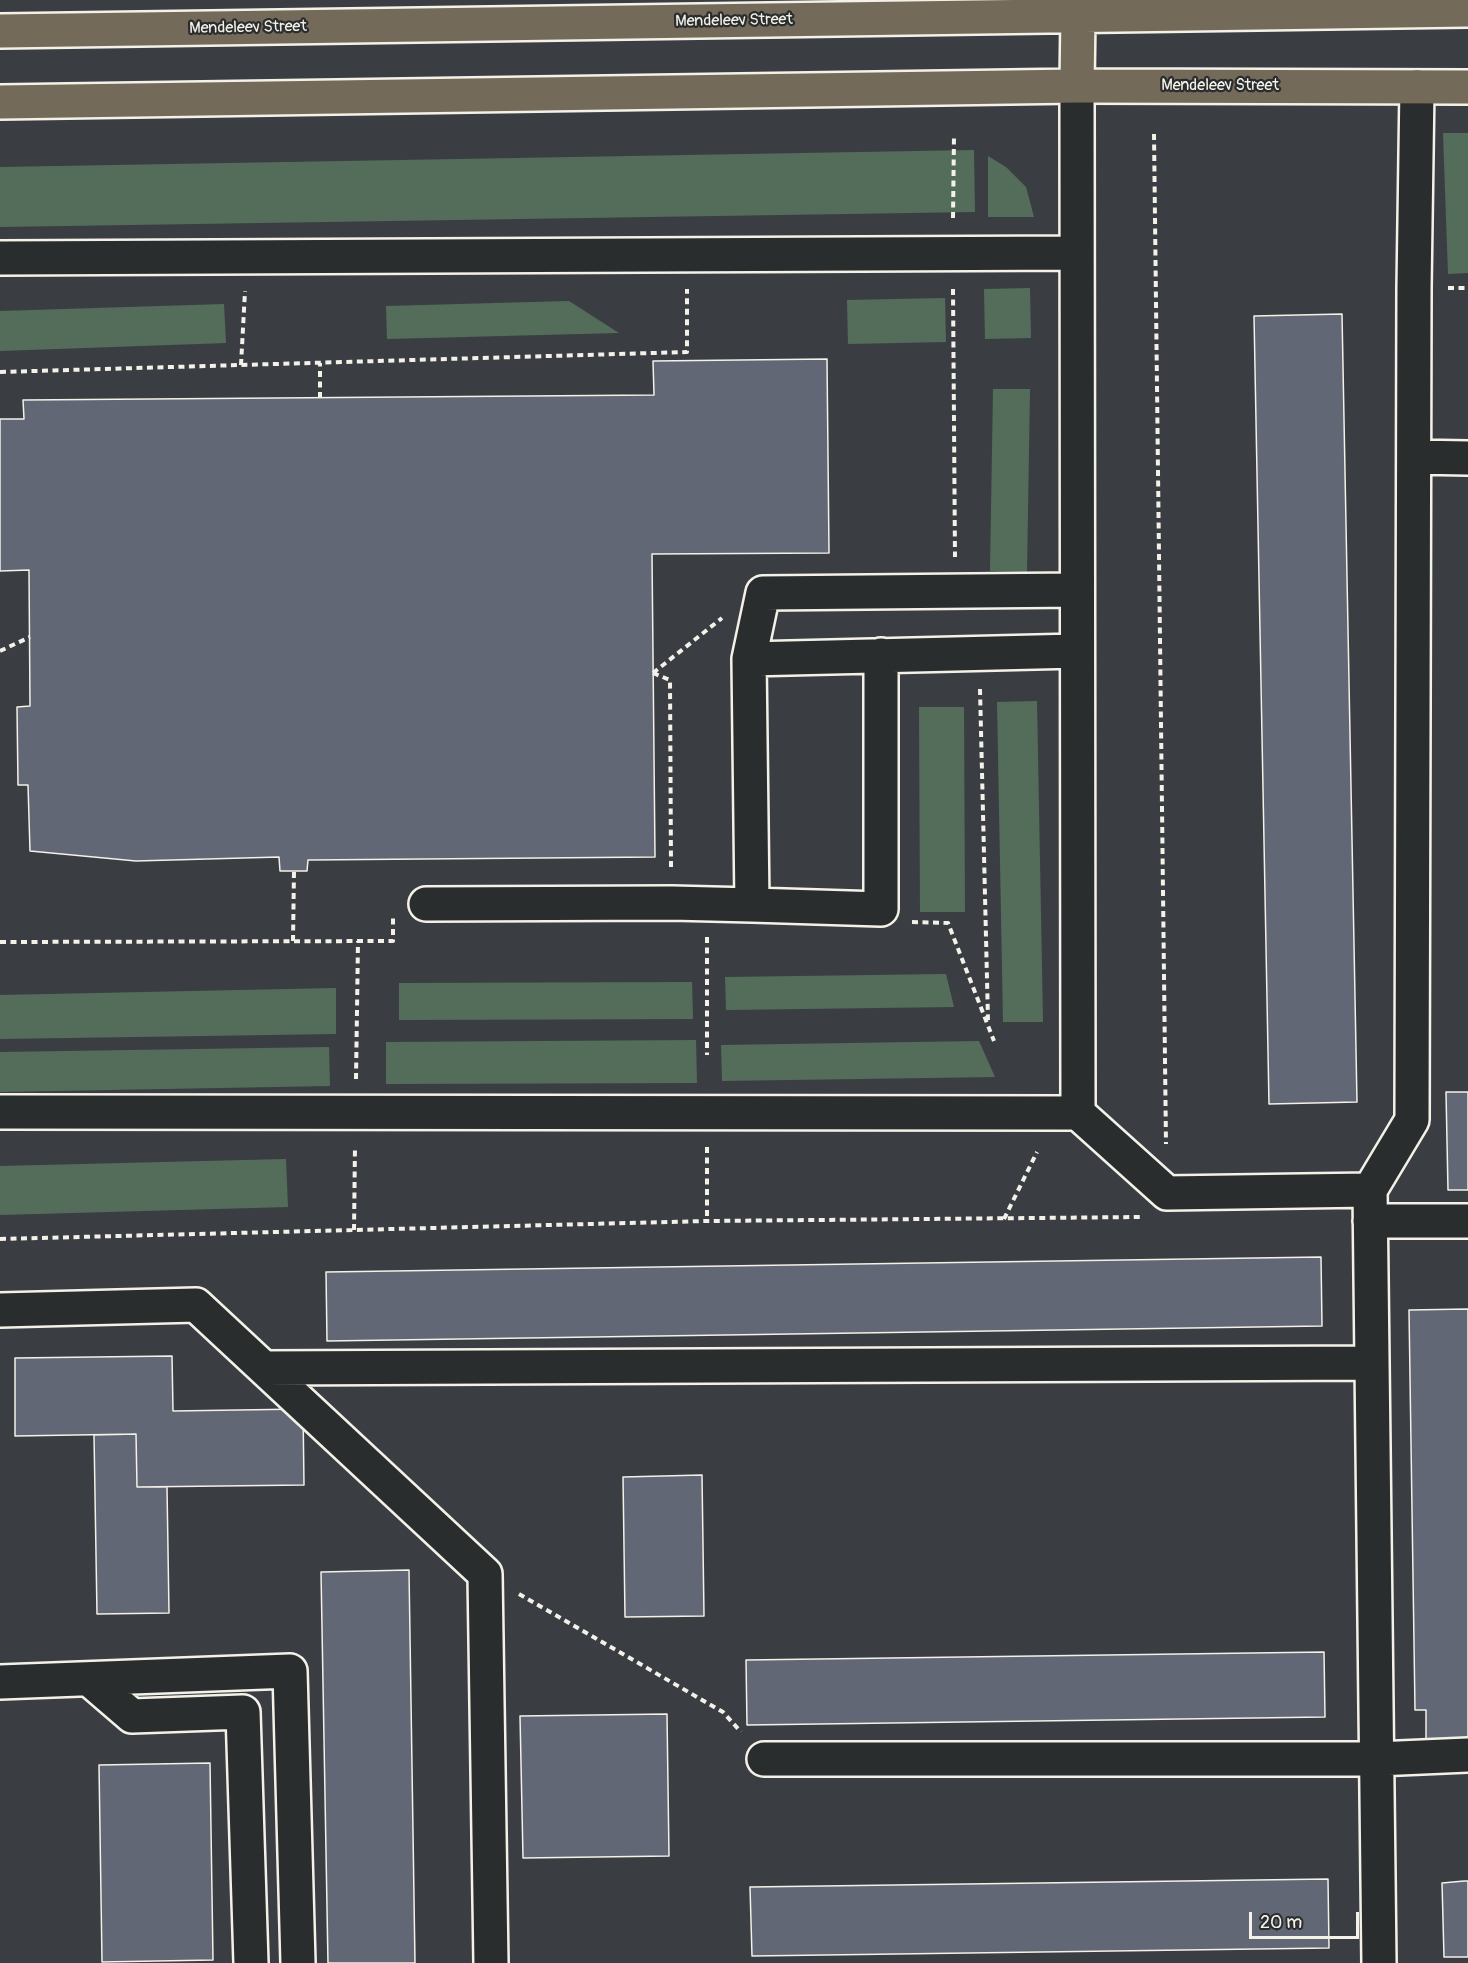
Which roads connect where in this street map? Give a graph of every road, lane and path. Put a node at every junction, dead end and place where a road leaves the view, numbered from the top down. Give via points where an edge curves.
1 (1468, 10) edge
2 (731, 11) edge
3 (1078, 15) junction
4 (0, 31) edge
5 (1077, 86) junction
6 (1417, 87) junction
7 (1468, 87) edge
8 (0, 102) edge
9 (1154, 134) dead end
10 (954, 135) dead end
11 (1077, 253) junction
12 (953, 254) junction
13 (688, 255) junction
14 (247, 257) junction
15 (0, 258) edge
16 (320, 363) junction
17 (241, 365) junction
18 (0, 372) edge
19 (320, 398) dead end
20 (1414, 458) junction
21 (1468, 458) edge
22 (956, 568) dead end
23 (1077, 590) junction
24 (726, 615) dead end
25 (30, 637) dead end
26 (0, 651) edge
27 (1077, 651) junction
28 (980, 653) junction
29 (881, 655) junction
30 (749, 659) junction
31 (653, 673) dead end
32 (294, 871) dead end
33 (426, 904) dead end
34 (752, 905) junction
35 (909, 922) dead end
36 (292, 941) dead end
37 (707, 959) dead end
38 (988, 1024) junction
39 (994, 1041) dead end
40 (707, 1055) dead end
41 (0, 1112) edge
42 (1078, 1113) junction
43 (707, 1141) dead end
44 (1037, 1152) dead end
45 (1167, 1193) junction
46 (1370, 1205) junction
47 (1004, 1219) junction
48 (707, 1221) junction
49 (1468, 1221) edge
50 (0, 1239) edge
51 (0, 1310) edge
52 (1372, 1363) junction
53 (265, 1368) junction
54 (485, 1574) junction
55 (89, 1679) junction
56 (0, 1682) edge
57 (1468, 1755) edge
58 (765, 1759) joint
59 (1377, 1759) junction
60 (251, 1963) edge
61 (298, 1963) edge
62 (491, 1963) edge
63 (1379, 1963) edge

1 - 3 main road, Mendeleev Street
2 - 3 main road, Mendeleev Street
2 - 4 main road, Mendeleev Street
3 - 5 main road
5 - 6 main road, Mendeleev Street
5 - 8 main road, Mendeleev Street
5 - 11 street
6 - 7 main road, Mendeleev Street
6 - 20 street
9 - 45 path
10 - 12 path
11 - 12 street
11 - 23 street
12 - 13 street
12 - 22 path
13 - 14 street
13 - 16 path via 687,352
14 - 15 street
14 - 17 path
16 - 17 path
16 - 19 path
17 - 18 path
20 - 21 street
20 - 46 street via 1412,1119
23 - 27 street
23 - 30 street via 763,593
24 - 31 path
25 - 26 path
27 - 28 street
27 - 42 street
28 - 29 street
28 - 38 path
29 - 30 street
29 - 34 street via 881,909
30 - 34 street
32 - 36 path
33 - 34 street
35 - 38 path via 948,923
37 - 40 path
38 - 39 path
41 - 42 street
42 - 45 street
43 - 48 path
44 - 47 path
45 - 46 street
45 - 47 path via 1167,1217
46 - 49 street
46 - 52 street
47 - 48 path
48 - 50 path
51 - 53 street via 196,1305
52 - 53 street
52 - 59 street
53 - 54 street
54 - 58 path via 723,1712
54 - 62 street
55 - 56 street
55 - 60 street via 132,1716 243,1712
55 - 61 street via 290,1671
57 - 59 street
58 - 59 street
59 - 63 street

